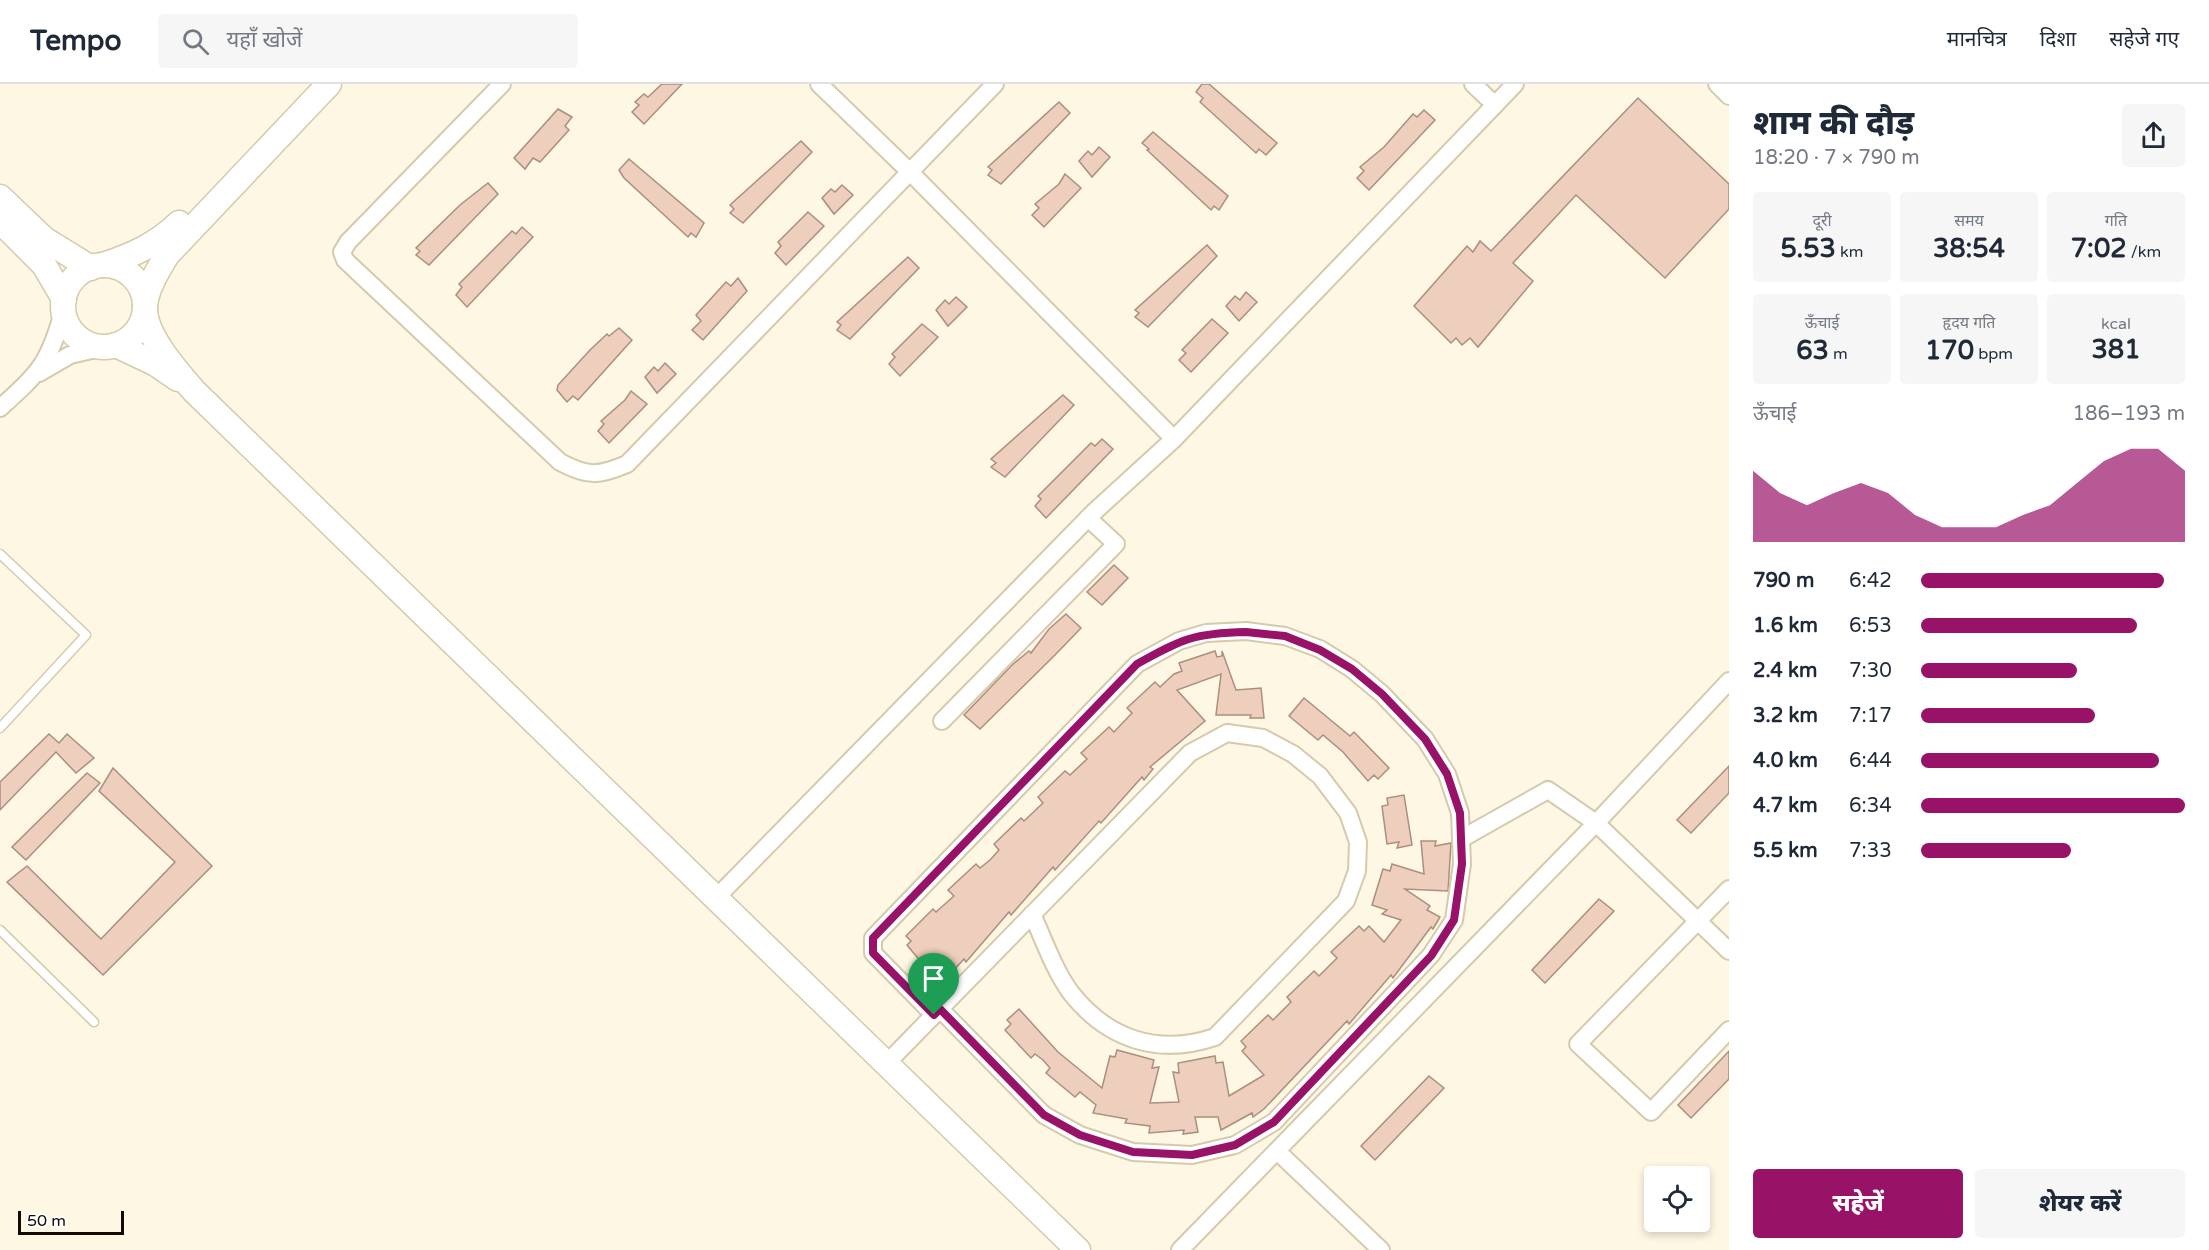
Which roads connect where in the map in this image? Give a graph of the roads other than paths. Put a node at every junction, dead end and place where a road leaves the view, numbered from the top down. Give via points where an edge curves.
1 (315, 84) edge
2 (329, 84) edge
3 (502, 84) edge
4 (819, 84) edge
5 (995, 84) edge
6 (1473, 84) edge
7 (1515, 84) edge
8 (1717, 84) edge
9 (1729, 96) edge
10 (1495, 105) junction
11 (911, 172) junction
12 (0, 197) edge
13 (0, 221) edge
14 (97, 266) junction
15 (64, 304) junction
16 (145, 306) junction
17 (110, 346) junction
18 (38, 374) junction
19 (194, 391) junction
20 (0, 408) edge
21 (1174, 439) junction
22 (1088, 518) junction
23 (0, 554) edge
24 (1729, 681) edge
25 (942, 721) dead end
26 (0, 728) edge
27 (1596, 823) junction
28 (1461, 839) junction
29 (1729, 889) edge
30 (717, 897) junction
31 (1032, 914) junction
32 (1698, 921) junction
33 (0, 930) edge
34 (1729, 951) edge
35 (937, 1012) junction
36 (94, 1022) dead end
37 (1729, 1030) edge
38 (887, 1063) junction
39 (1277, 1151) junction
40 (1078, 1250) edge
41 (1180, 1250) edge
42 (1381, 1250) edge

1 - 14 street via 161,240 137,254
2 - 16 street via 166,255
3 - 11 street via 342,252 345,260 501,409 560,462 580,472 603,474 627,464
4 - 11 street
5 - 11 street
6 - 10 street
7 - 10 street
8 - 9 street
10 - 21 street
11 - 21 street
12 - 14 street via 44,239
13 - 15 street via 44,266
14 - 15 street via 73,280
14 - 16 street via 128,273 138,283
15 - 17 street via 72,331 81,340
15 - 18 street via 54,344
16 - 17 street via 138,330
16 - 19 street via 166,357
17 - 18 street via 70,355
17 - 19 street via 156,364
18 - 20 street
19 - 30 street
21 - 22 street
22 - 25 street via 1116,544
22 - 30 street
23 - 26 lane via 86,634
24 - 27 street
27 - 28 street via 1548,790
27 - 32 street
27 - 39 street
28 - 35 street via 1462,864 1454,920 1431,956 1274,1122 1235,1145 1192,1155 1133,1152 1080,1135 1044,1115
28 - 35 street via 1460,813 1447,774 1425,739 1352,669 1285,636 1206,633 1179,641 1137,664 873,938 873,953
29 - 32 street
30 - 38 street
31 - 31 street via 1190,753 1227,733 1263,738 1293,754 1320,776 1348,813 1358,842 1357,871 1346,901 1215,1037 1190,1045 1149,1044 1116,1034 1090,1014 1070,992
31 - 35 street
32 - 34 street
32 - 37 street via 1578,1044 1651,1112
33 - 36 lane
35 - 38 street
38 - 40 street
39 - 41 street
39 - 42 street

